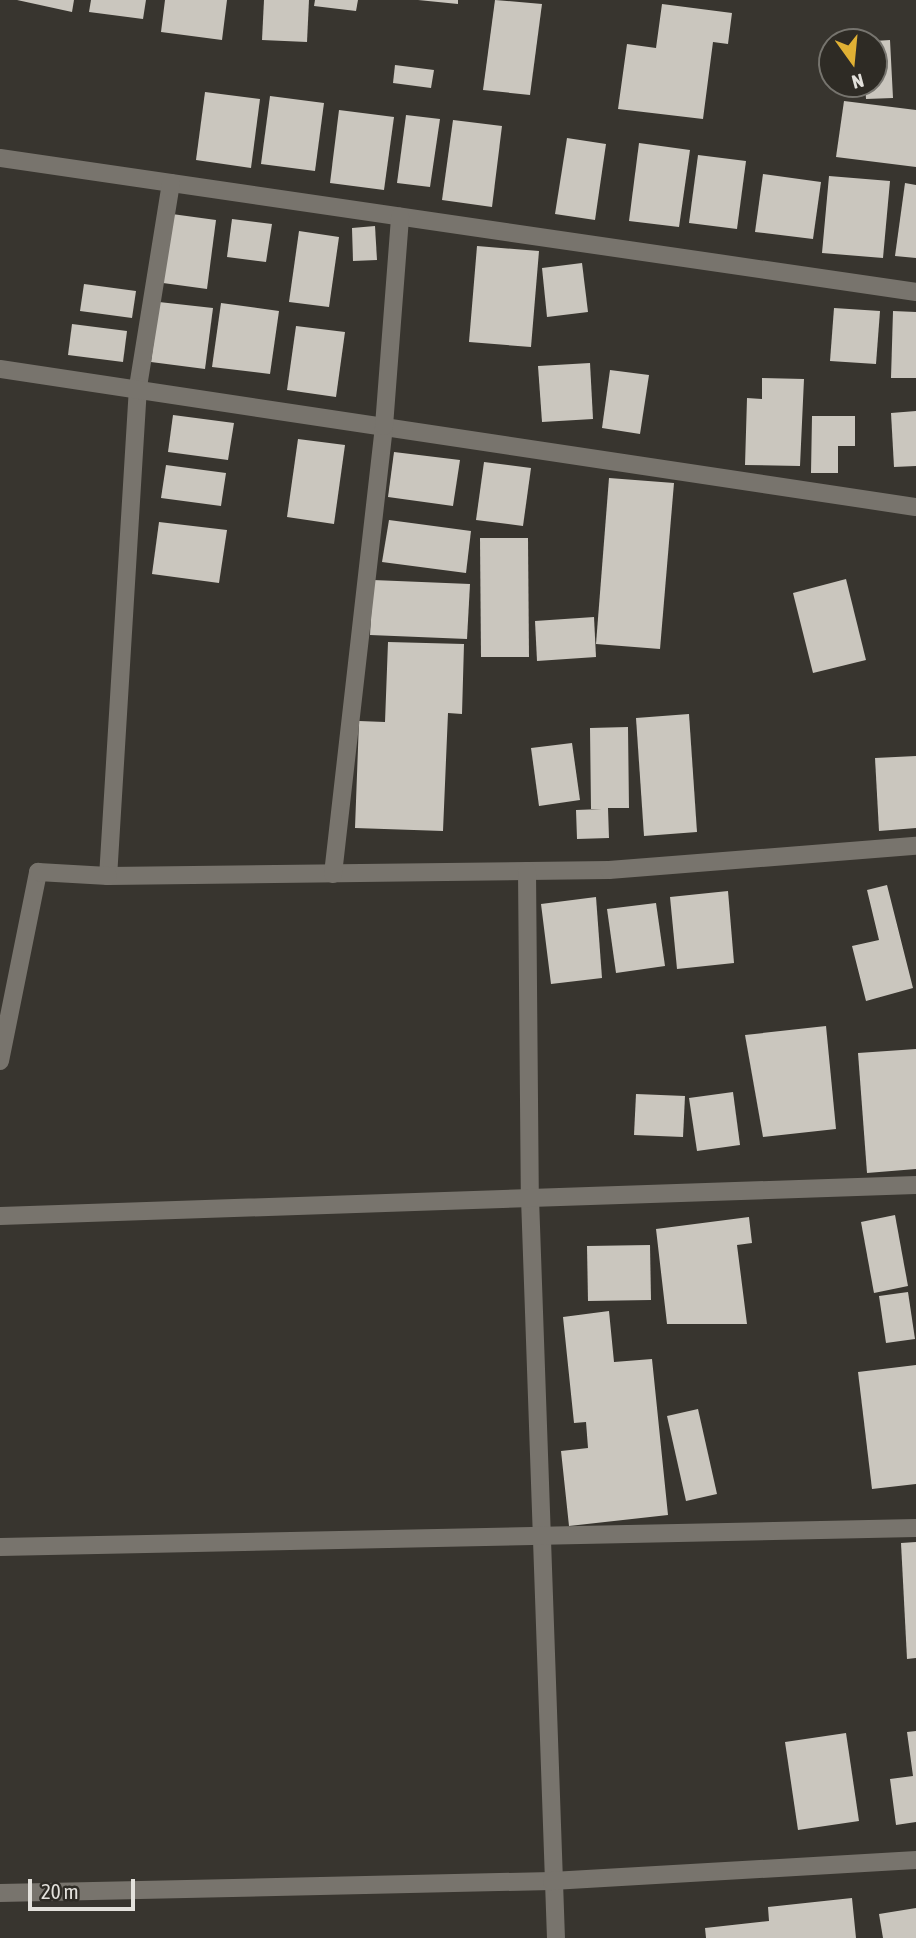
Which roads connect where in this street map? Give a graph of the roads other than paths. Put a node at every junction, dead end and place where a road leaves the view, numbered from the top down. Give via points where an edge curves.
1 (0, 158) edge
2 (171, 183) junction
3 (400, 217) junction
4 (916, 292) edge
5 (0, 369) edge
6 (138, 387) junction
7 (384, 426) junction
8 (916, 507) edge
9 (916, 846) edge
10 (527, 871) junction
11 (333, 874) junction
12 (108, 876) junction
13 (0, 1061) edge
14 (916, 1185) edge
15 (530, 1198) junction
16 (0, 1216) edge
17 (916, 1528) edge
18 (546, 1537) junction
19 (0, 1547) edge
20 (916, 1860) edge
21 (552, 1881) junction
22 (0, 1893) edge
23 (555, 1938) edge

1 - 2 street
2 - 3 street
2 - 6 street
3 - 4 street
3 - 7 street
5 - 6 street
6 - 7 street
6 - 12 street
7 - 8 street
7 - 11 street
9 - 10 street
10 - 11 street
10 - 15 street
11 - 12 street
12 - 13 street via 38,873
14 - 15 street
15 - 16 street
15 - 18 street
17 - 18 street
18 - 19 street
18 - 21 street
20 - 21 street
21 - 22 street
21 - 23 street

